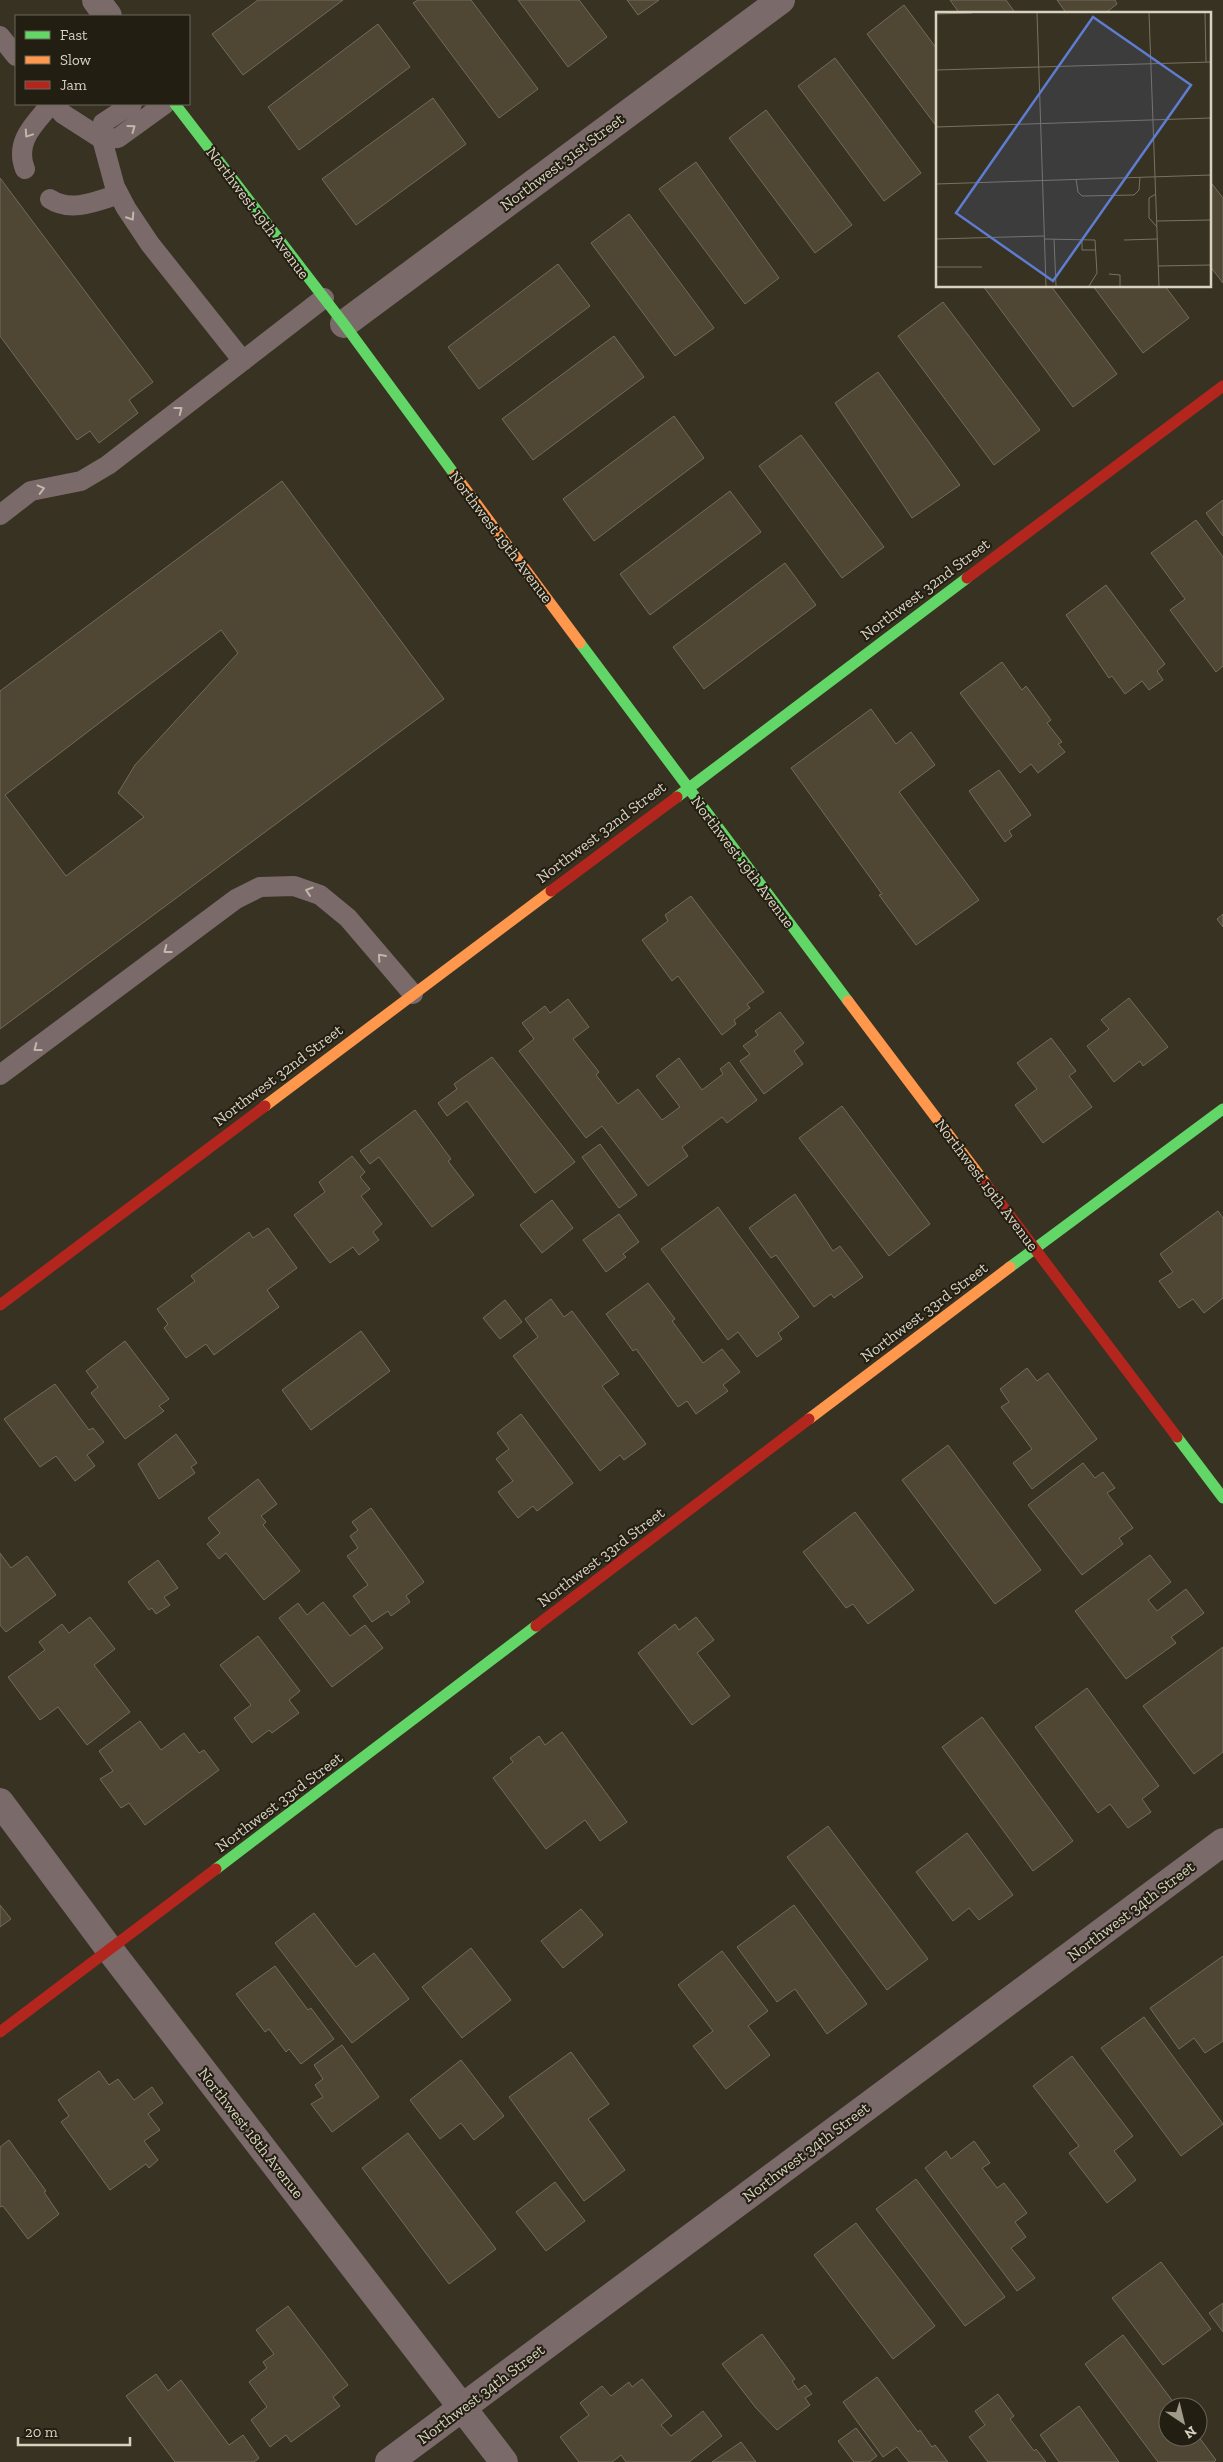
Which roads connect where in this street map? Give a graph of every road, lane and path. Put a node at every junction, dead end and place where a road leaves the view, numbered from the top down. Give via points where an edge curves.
1 (96, 0) edge
2 (781, 0) edge
3 (107, 15) edge
4 (0, 36) edge
5 (15, 55) edge
6 (52, 105) edge
7 (54, 105) edge
8 (130, 105) edge
9 (164, 105) edge
10 (176, 105) edge
11 (102, 139) junction
12 (25, 169) dead end
13 (118, 194) junction
14 (50, 199) dead end
15 (324, 298) junction
16 (344, 324) junction
17 (243, 361) junction
18 (1223, 386) edge
19 (0, 514) edge
20 (687, 788) junction
21 (413, 994) junction
22 (0, 1076) edge
23 (1223, 1109) edge
24 (1034, 1248) junction
25 (0, 1305) edge
26 (1223, 1498) edge
27 (0, 1802) edge
28 (1223, 1842) edge
29 (110, 1950) junction
30 (0, 2032) edge
31 (463, 2407) junction
32 (388, 2462) edge
33 (504, 2462) edge

1 - 3 street
2 - 16 street, Northwest 31st Street
4 - 5 lane
6 -> 12 lane via 22,144 20,157
7 - 11 lane
8 - 11 lane via 103,123
11 -> 9 lane via 118,138
10 - 15 street, Northwest 19th Avenue
11 - 13 lane
13 - 14 lane via 71,206
13 -> 17 lane via 150,244
15 - 16 street, Northwest 19th Avenue
15 - 17 lane
16 - 20 street, Northwest 19th Avenue
19 -> 17 lane via 31,491 81,481 108,465
18 - 20 street, Northwest 32nd Street
20 - 21 street, Northwest 32nd Street
20 - 24 street, Northwest 19th Avenue
21 -> 22 lane via 348,918 320,895 294,886 260,887 236,899
21 - 25 street, Northwest 32nd Street
23 - 24 street, Northwest 33rd Street
24 - 26 street, Northwest 19th Avenue
24 - 29 street, Northwest 33rd Street
27 - 29 street, Northwest 18th Avenue
28 - 31 street, Northwest 34th Street
29 - 30 street, Northwest 33rd Street
29 - 31 street, Northwest 18th Avenue
31 - 32 street, Northwest 34th Street
31 - 33 street, Northwest 18th Avenue

